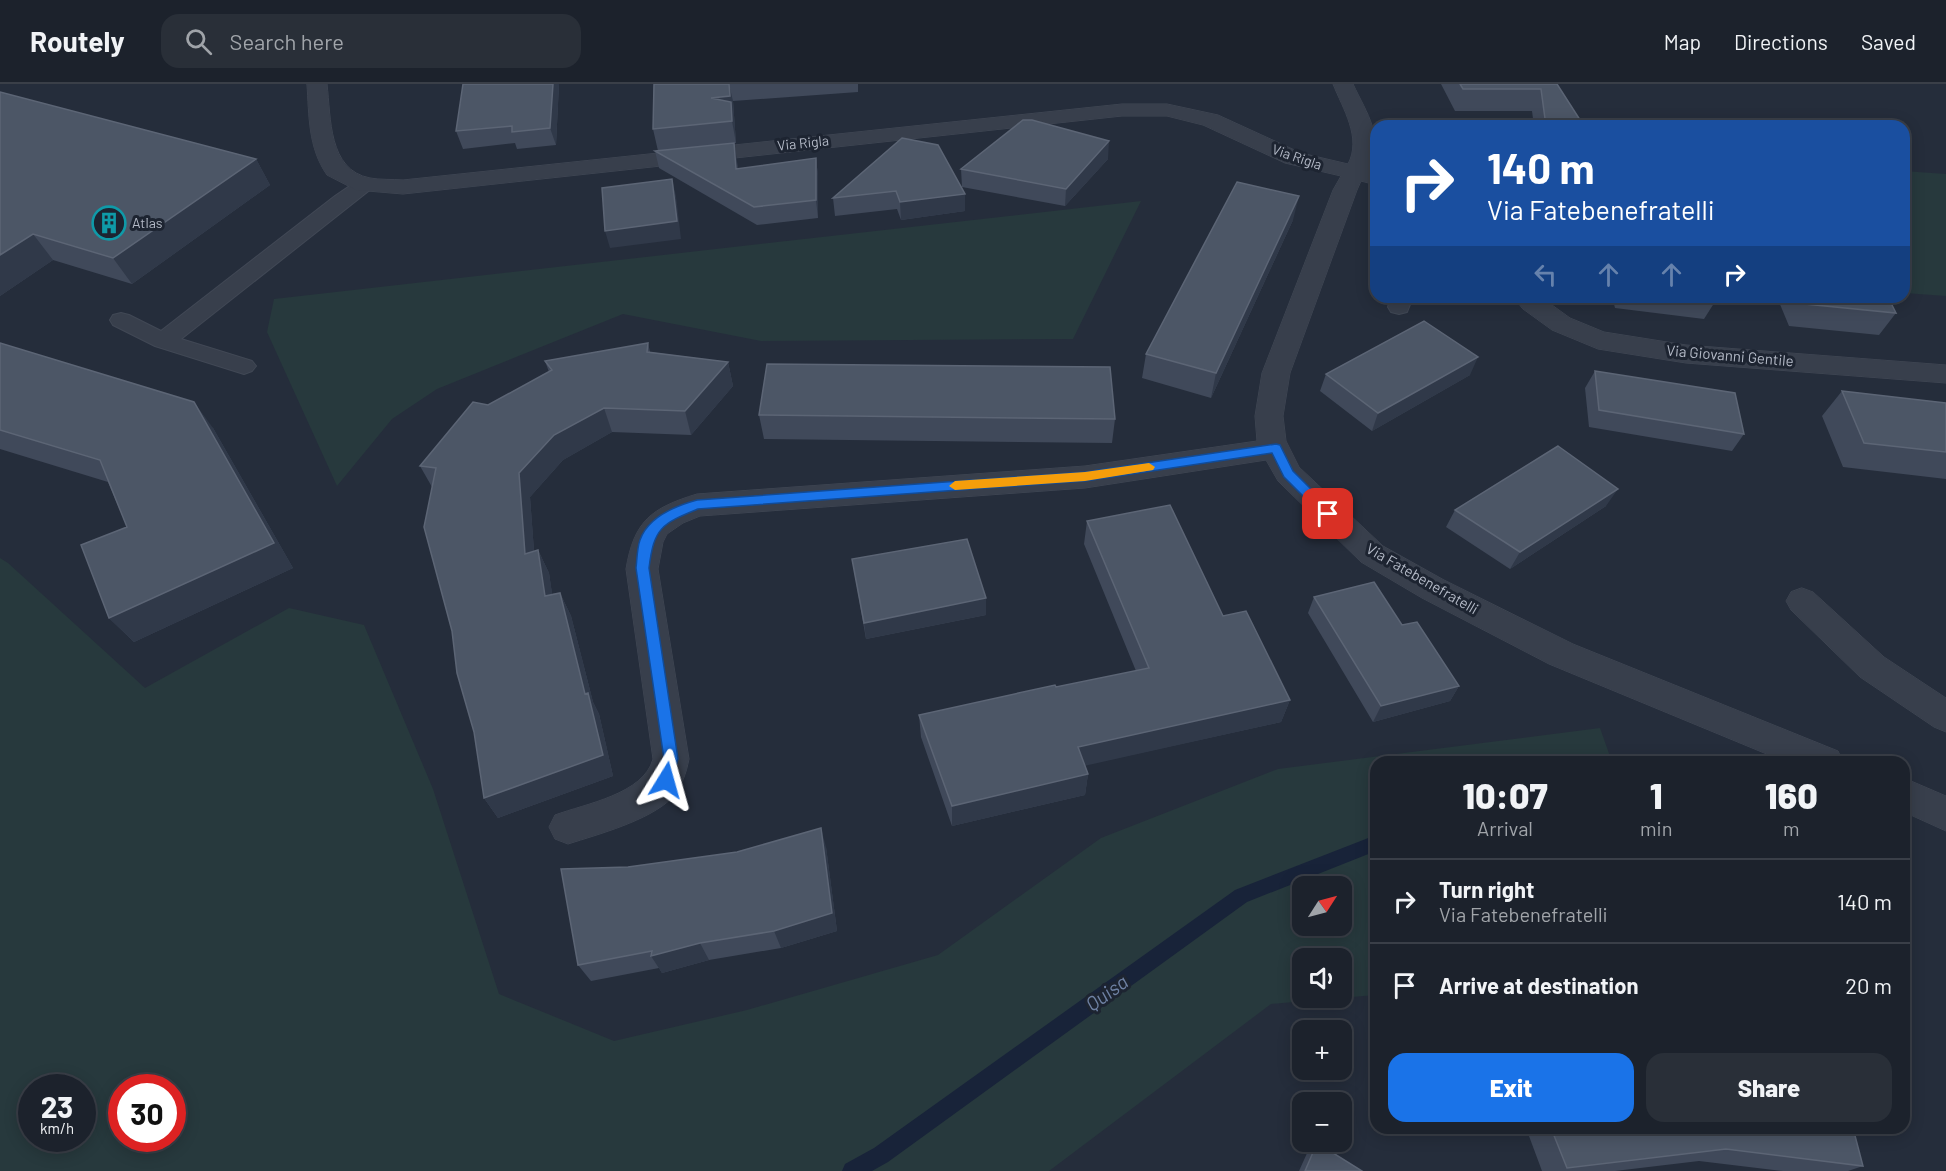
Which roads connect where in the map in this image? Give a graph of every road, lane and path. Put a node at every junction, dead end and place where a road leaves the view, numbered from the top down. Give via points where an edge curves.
1 (317, 84) edge
2 (1343, 84) edge
3 (1364, 175) edge
4 (364, 185) junction
5 (1532, 303) edge
6 (121, 320) dead end
7 (163, 341) junction
8 (244, 366) dead end
9 (1946, 374) edge
10 (1276, 448) junction
11 (1802, 601) dead end
12 (1946, 717) edge
13 (1810, 756) edge
14 (1910, 797) edge
15 (1946, 814) edge
16 (568, 827) dead end

1 - 4 street, Via Rigla via 322,140 335,170
2 - 3 street, Via Fatebenefratelli via 1364,133
3 - 4 street, Via Rigla via 1293,158 1209,120 1167,110 1144,110 971,125 403,188
3 - 10 street, Via Fatebenefratelli via 1345,190 1276,373 1269,416
4 - 7 lane
5 - 9 street, Via Giovanni Gentile via 1561,324 1598,340 1686,354
6 - 7 lane
7 - 8 lane
10 - 13 street, Via Fatebenefratelli via 1288,474 1382,560 1561,654
10 - 16 street via 1085,477 697,504 670,515 646,540 642,568 671,759 666,780 644,798
11 - 12 street via 1872,667
14 - 15 street

